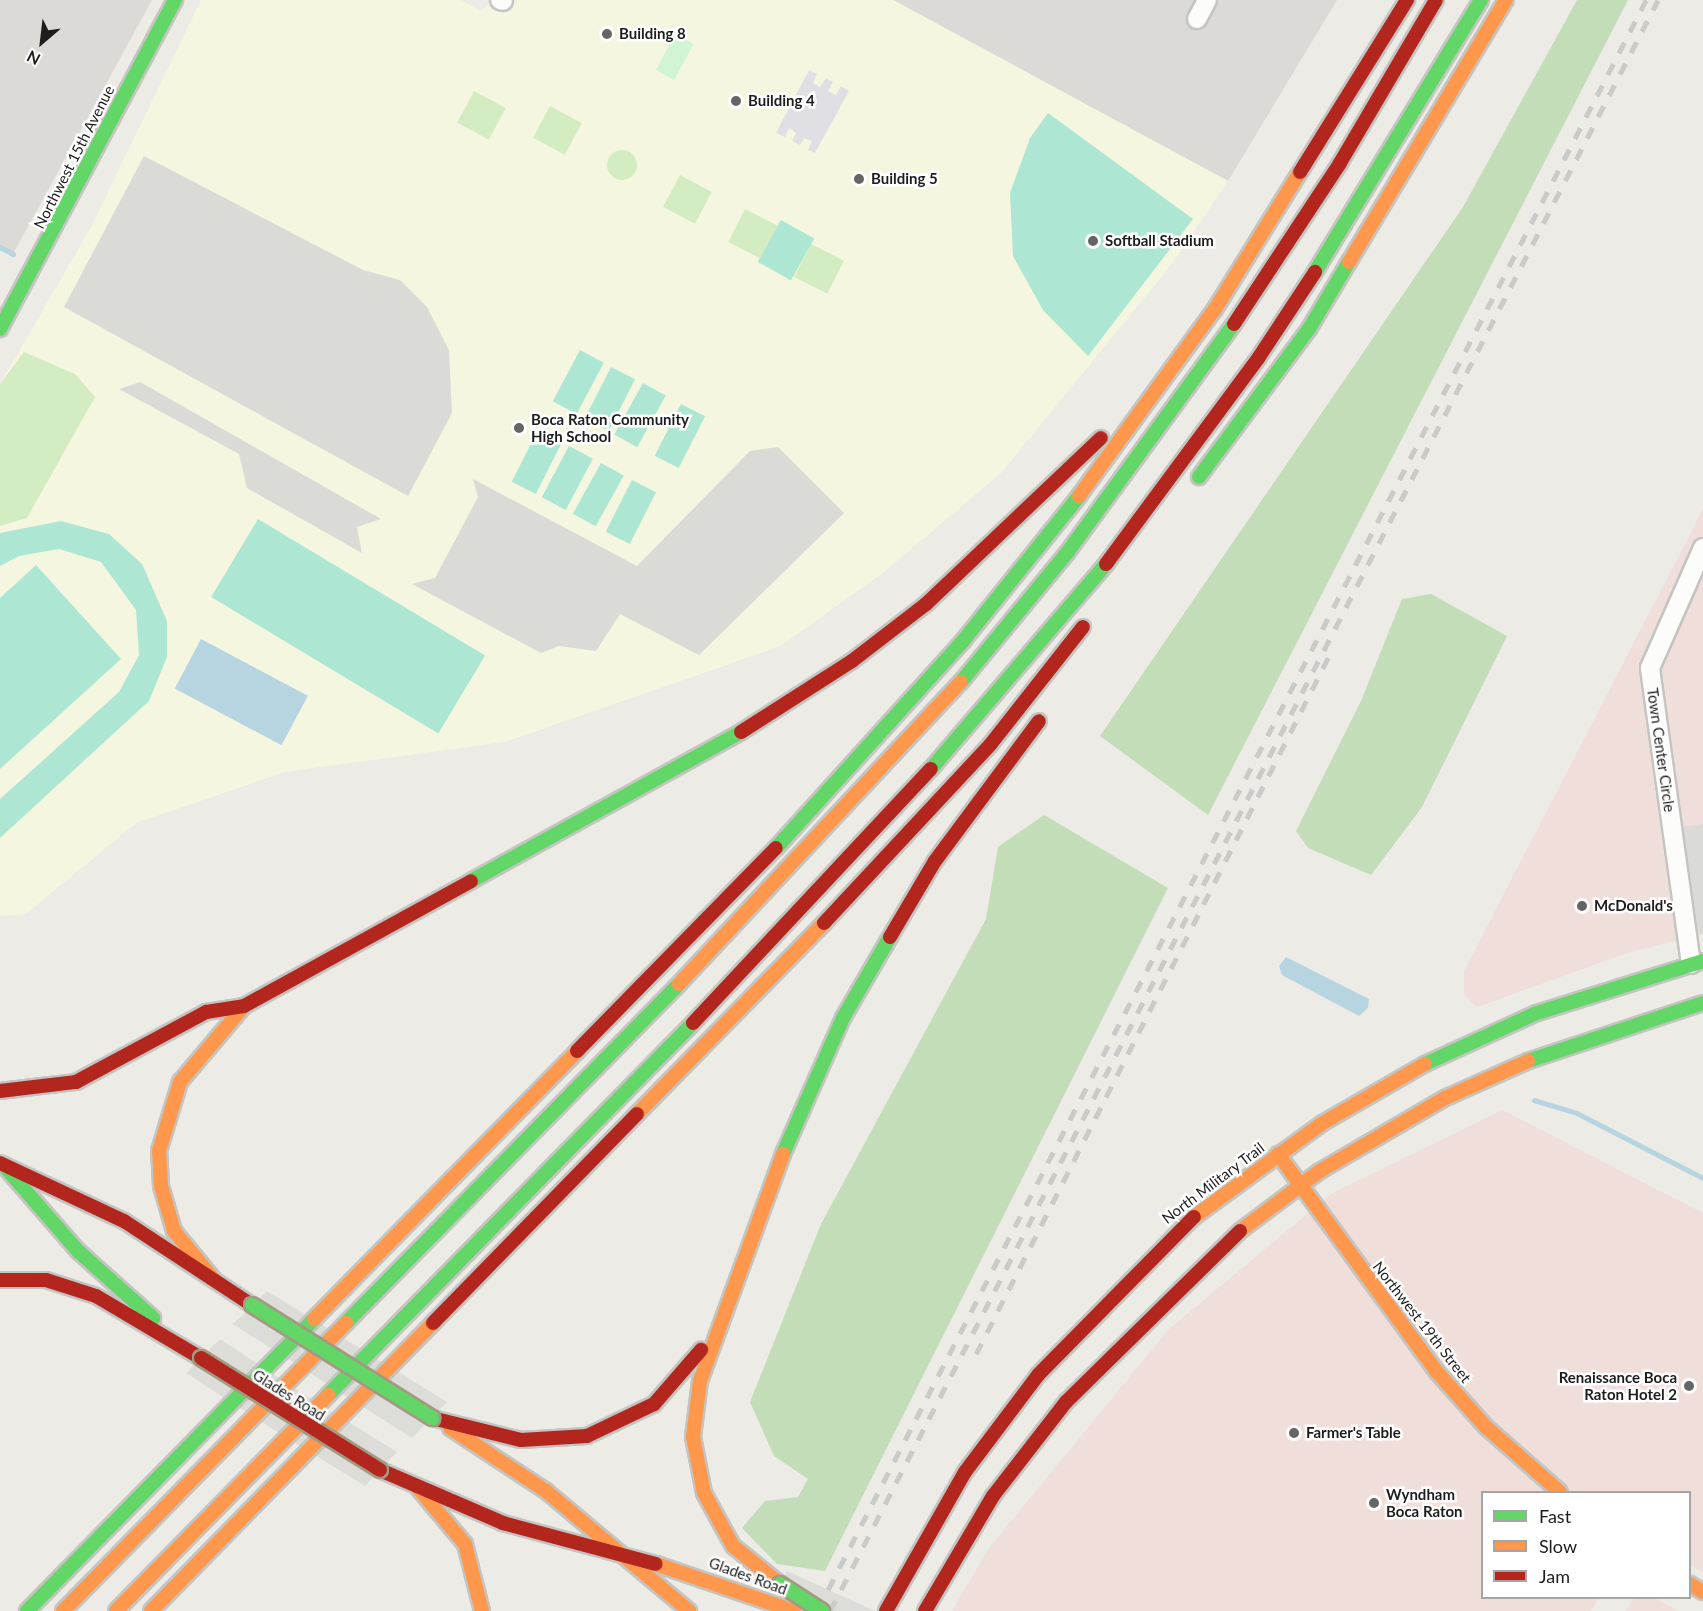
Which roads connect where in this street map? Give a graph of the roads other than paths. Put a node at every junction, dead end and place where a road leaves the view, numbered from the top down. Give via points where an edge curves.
1 (175, 0) edge
2 (1207, 0) edge
3 (1407, 0) edge
4 (1436, 0) edge
5 (1480, 0) edge
6 (1506, 0) edge
7 (1197, 19) dead end
8 (0, 328) edge
9 (1182, 356) junction
10 (1189, 490) dead end
11 (1703, 548) edge
12 (1068, 673) dead end
13 (1047, 711) dead end
14 (1697, 962) edge
15 (1703, 1003) edge
16 (244, 1006) junction
17 (0, 1091) edge
18 (1278, 1154) junction
19 (1, 1162) edge
20 (1300, 1185) junction
21 (0, 1280) edge
22 (215, 1281) junction
23 (727, 1300) junction
24 (201, 1358) junction
25 (432, 1418) junction
26 (418, 1488) junction
27 (1559, 1491) edge
28 (620, 1555) junction
29 (27, 1611) edge
30 (63, 1611) edge
31 (116, 1611) edge
32 (151, 1611) edge
33 (482, 1611) edge
34 (689, 1611) edge
35 (794, 1611) edge
36 (822, 1611) edge
37 (886, 1611) edge
38 (925, 1611) edge

1 - 8 main road, Northwest 15th Avenue
2 - 7 street
3 - 9 main road via 1282,209
4 - 30 main road via 1341,163 1209,363 1067,553 953,692 793,868
5 - 31 main road via 1388,158 1259,357 1084,594 994,701 685,1032
6 - 10 main road via 1303,337
9 - 16 main road via 992,546 829,678 726,741
9 - 29 main road via 1000,597 810,814
11 - 14 street, Town Center Circle via 1650,668
12 - 32 main road via 1092,619 1028,701 914,830
13 - 23 main road via 935,861 843,1018 791,1129
14 - 18 main road, North Military Trail via 1590,994 1455,1049 1367,1096
15 - 20 main road via 1610,1029 1498,1073 1394,1126
16 - 17 main road via 206,1012 75,1082
16 - 22 main road via 180,1082 159,1151 160,1186 174,1231
18 - 20 main road, Northwest 19th Street
18 - 37 main road, North Military Trail via 1174,1232 1038,1375 966,1472
19 - 22 main road, Glades Road via 124,1221
19 - 24 main road, Glades Road via 78,1251
20 - 27 main road, Northwest 19th Street via 1437,1372 1486,1427
20 - 38 main road via 1201,1263 1066,1402 993,1496
21 - 24 main road via 46,1280 96,1296
22 - 25 main road, Glades Road, bridge
23 - 25 main road via 680,1380 617,1426 587,1436 537,1441
23 - 36 main road, bridge via 696,1394 696,1466 726,1537 780,1584
24 - 26 main road, Glades Road, bridge via 380,1470
25 - 28 main road, Glades Road via 546,1491
26 - 28 main road, Glades Road via 511,1526
26 - 33 main road via 465,1544
28 - 34 main road, Glades Road
28 - 35 main road, Glades Road

